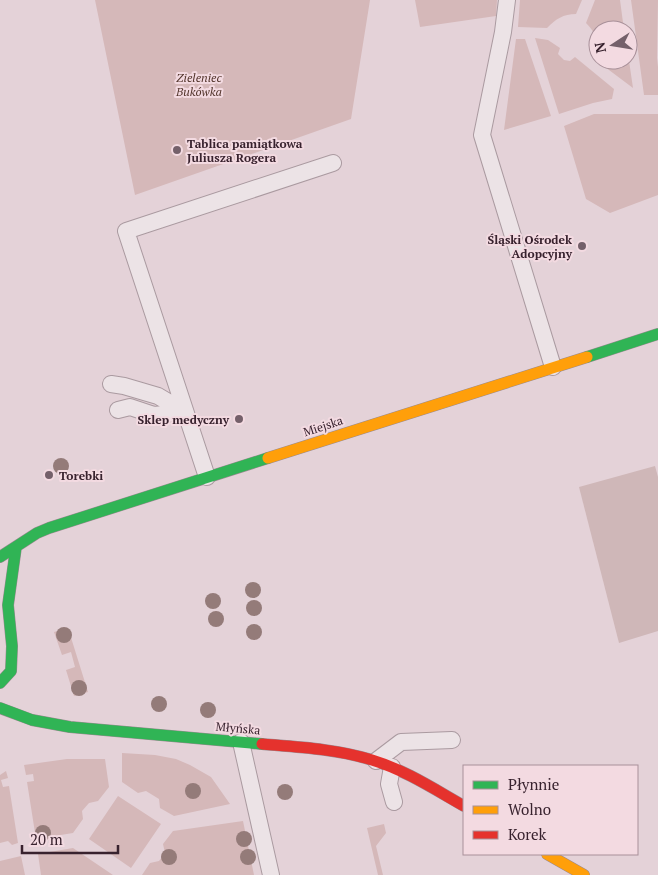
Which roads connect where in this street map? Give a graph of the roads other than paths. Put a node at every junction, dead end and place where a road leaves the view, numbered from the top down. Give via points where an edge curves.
1 (507, 0) edge
2 (333, 163) dead end
3 (658, 334) edge
4 (553, 367) junction
5 (111, 384) dead end
6 (118, 410) dead end
7 (185, 412) junction
8 (207, 477) junction
9 (0, 547) edge
10 (16, 547) junction
11 (0, 557) edge
12 (0, 683) edge
13 (0, 708) edge
14 (452, 740) dead end
15 (241, 742) junction
16 (376, 761) junction
17 (392, 767) junction
18 (394, 802) dead end
19 (463, 805) edge
20 (549, 855) edge
21 (271, 875) edge
22 (584, 875) edge

1 - 4 lane via 482,135
2 - 7 lane via 126,230
3 - 4 street, Miejska
4 - 8 street, Miejska
5 - 7 lane via 158,396
6 - 7 lane via 130,408 154,415
7 - 8 lane
8 - 10 street, Miejska via 49,528
9 - 10 street
10 - 11 street, Miejska
10 - 12 street via 8,605 11,670
13 - 15 street, Młyńska via 32,720 70,727
14 - 16 lane via 400,742
15 - 16 street, Młyńska via 309,748
15 - 21 lane
16 - 17 street, Młyńska
17 - 18 lane via 389,784
17 - 19 street, Młyńska
20 - 22 street

